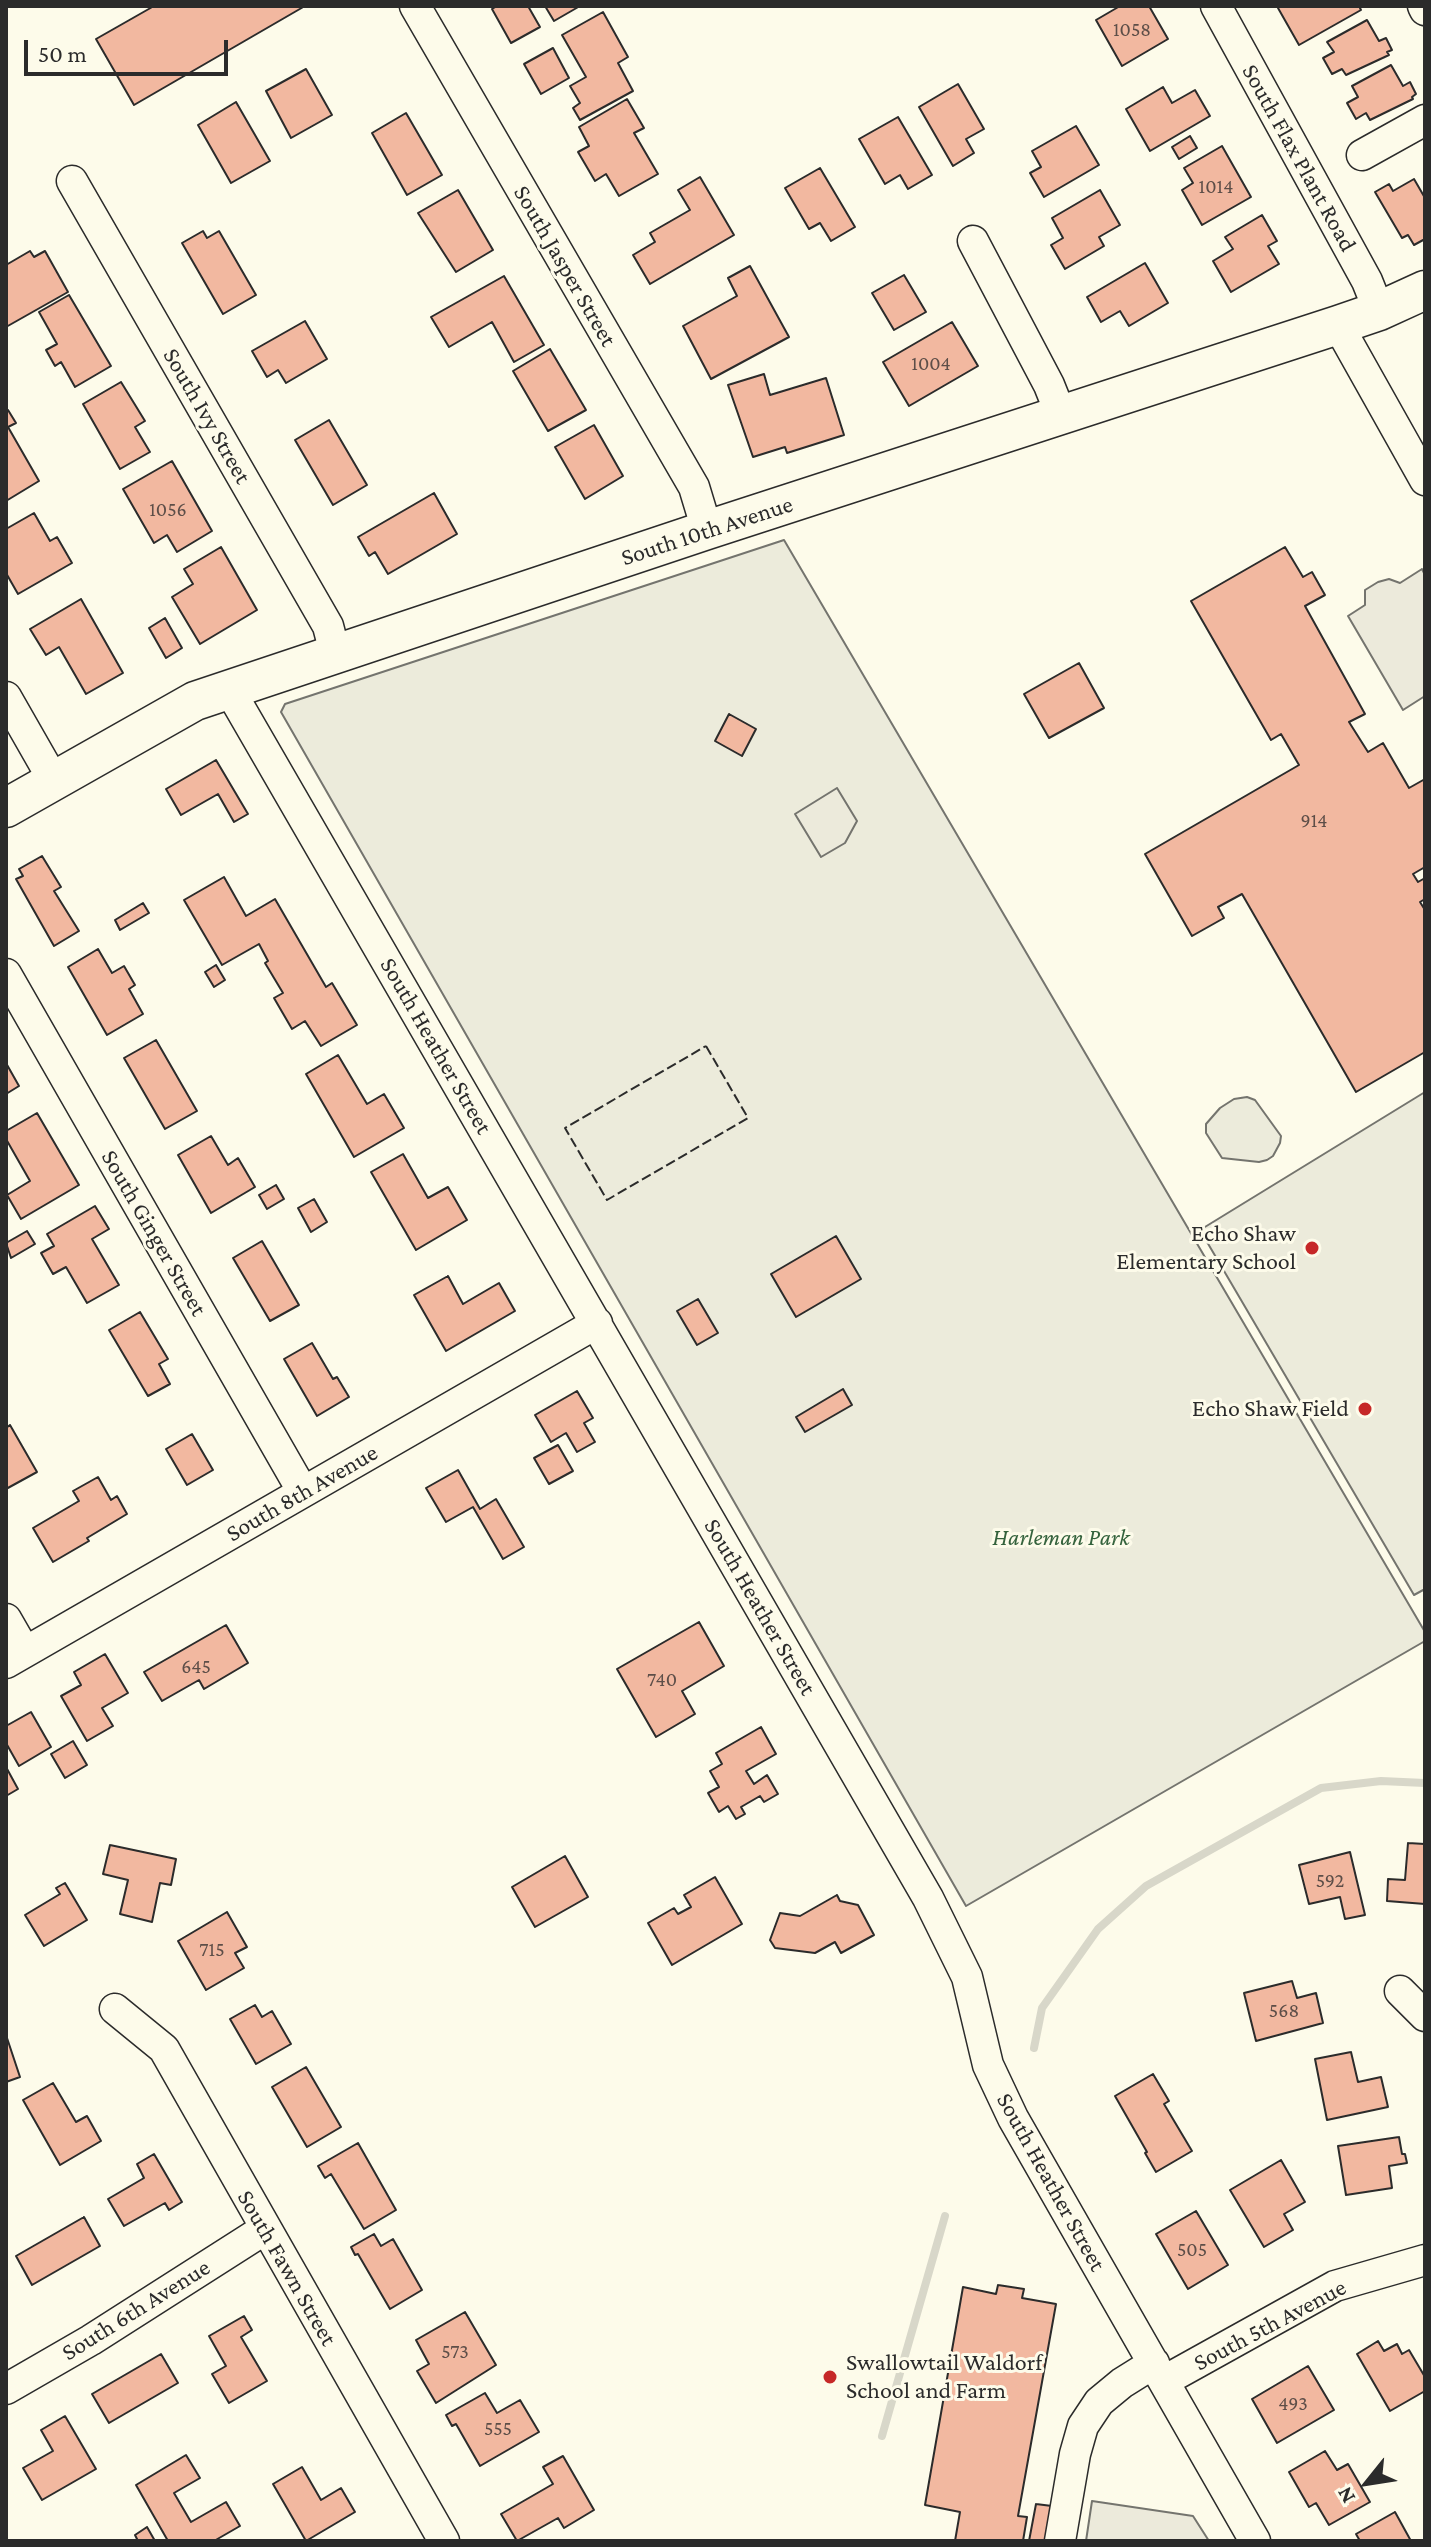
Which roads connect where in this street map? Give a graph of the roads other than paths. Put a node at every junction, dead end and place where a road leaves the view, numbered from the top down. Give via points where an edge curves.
1 (415, 6) edge
2 (1216, 6) edge
3 (1425, 120) edge
4 (1362, 155) dead end
5 (72, 181) dead end
6 (973, 241) dead end
7 (1425, 290) edge
8 (1379, 311) junction
9 (1338, 325) junction
10 (1061, 415) junction
11 (1425, 480) edge
12 (707, 530) junction
13 (335, 653) junction
14 (229, 689) junction
15 (6, 697) edge
16 (54, 781) junction
17 (6, 808) edge
18 (6, 974) edge
19 (597, 1323) junction
20 (303, 1492) junction
21 (6, 1619) edge
22 (16, 1658) edge
23 (1400, 1991) dead end
24 (115, 2009) dead end
25 (1425, 2016) edge
26 (265, 2229) junction
27 (1425, 2260) edge
28 (1159, 2372) junction
29 (6, 2389) edge
30 (444, 2541) edge
31 (1060, 2541) edge
32 (1255, 2541) edge

1 - 12 street, South Jasper Street via 694,487
2 - 8 street, South Flax Plant Road
3 - 4 street
5 - 13 street, South Ivy Street via 328,626
6 - 10 street
7 - 8 main road, South 10th Avenue
8 - 9 main road, South 10th Avenue
9 - 10 main road, South 10th Avenue
9 - 11 street
10 - 12 main road, South 10th Avenue
12 - 13 main road, South 10th Avenue
13 - 14 main road, South 10th Avenue
14 - 16 main road, South 10th Avenue via 195,701
14 - 19 street, South Heather Street
15 - 16 street
16 - 17 main road, South 10th Avenue
18 - 20 street, South Ginger Street
19 - 20 street, South 8th Avenue
19 - 28 street, South Heather Street via 928,1898 967,1977 988,2065 1013,2118
20 - 22 street, South 8th Avenue
21 - 22 street
23 - 25 street
24 - 26 street, South Fawn Street via 164,2049
26 - 29 street, South 6th Avenue
26 - 30 street, South Fawn Street
27 - 28 street, South 5th Avenue via 1335,2286
28 - 31 street, South 5th Avenue via 1122,2383 1099,2402 1083,2426
28 - 32 street, South Heather Street

